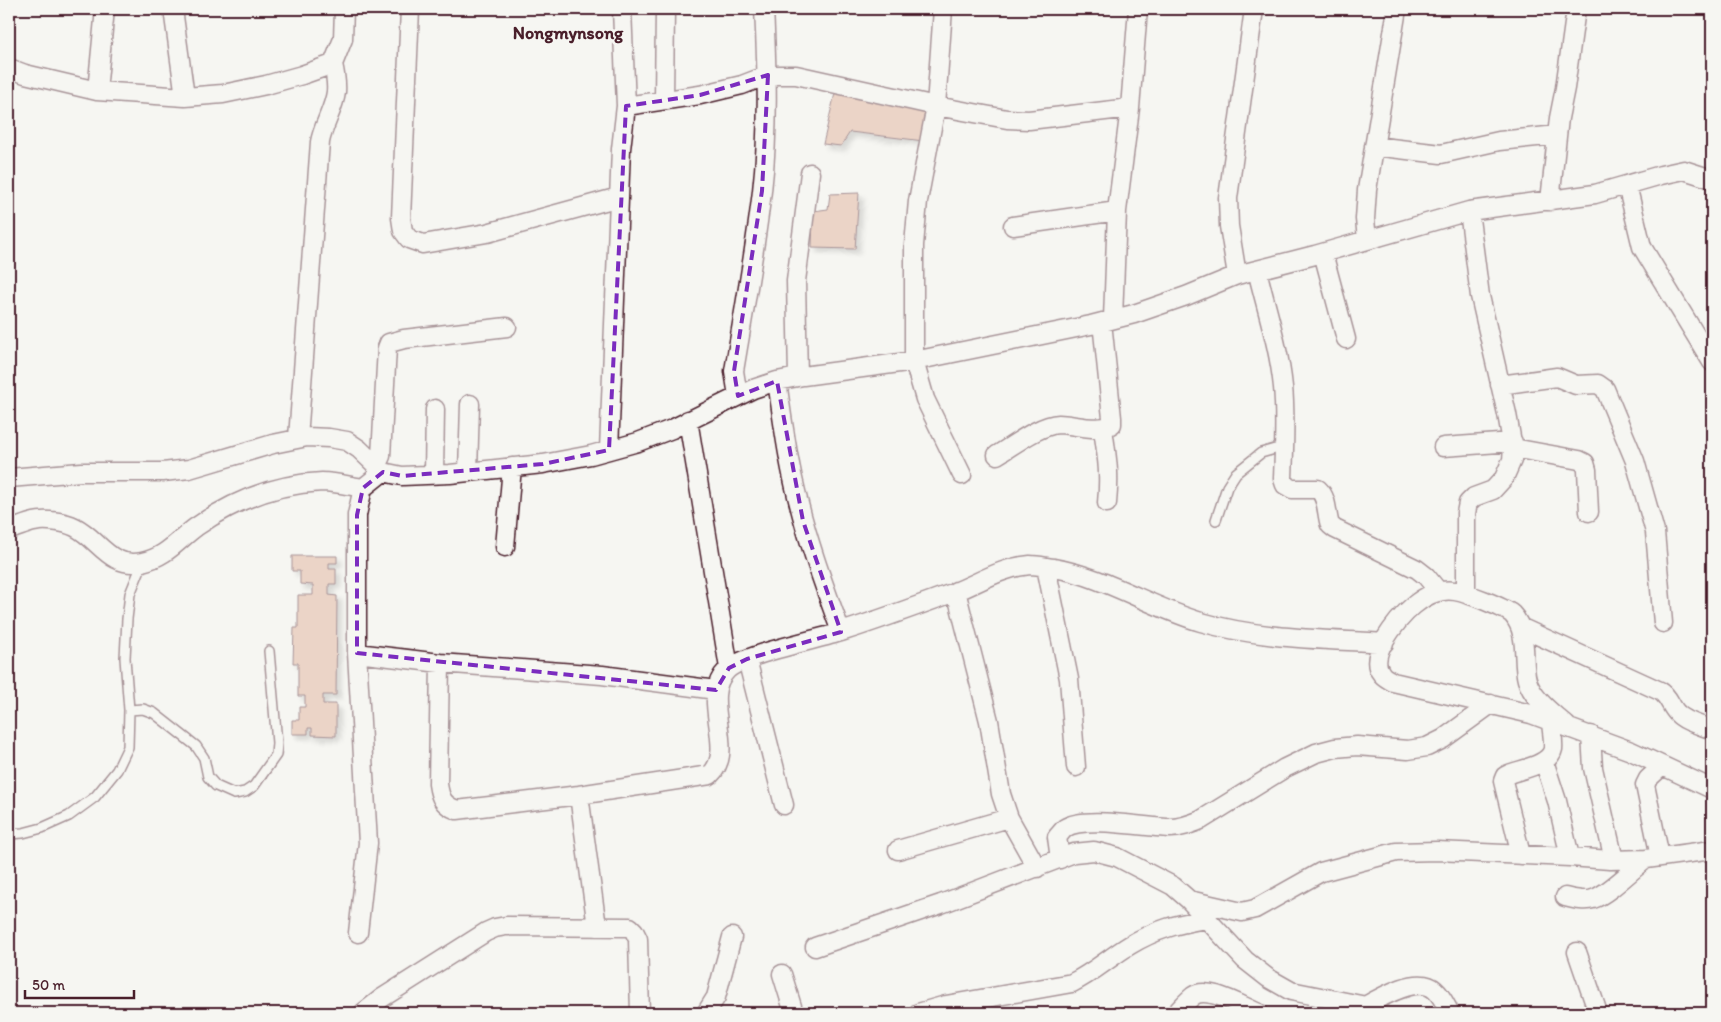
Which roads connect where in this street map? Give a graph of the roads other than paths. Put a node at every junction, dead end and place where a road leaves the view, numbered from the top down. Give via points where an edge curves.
1 (105, 9) edge
2 (174, 9) edge
3 (344, 9) edge
4 (410, 9) edge
5 (622, 9) edge
6 (665, 9) edge
7 (764, 9) edge
8 (944, 9) edge
9 (1138, 9) edge
10 (1254, 9) edge
11 (1397, 9) edge
12 (1576, 9) edge
13 (333, 64) junction
14 (9, 68) edge
15 (768, 75) junction
16 (96, 91) junction
17 (185, 97) junction
18 (664, 100) junction
19 (626, 106) junction
20 (936, 106) junction
21 (1130, 108) junction
22 (1557, 135) junction
23 (1374, 146) junction
24 (810, 173) dead end
25 (1712, 179) edge
26 (1627, 185) junction
27 (619, 197) junction
28 (1550, 201) junction
29 (1117, 211) junction
30 (1469, 211) junction
31 (1013, 226) dead end
32 (1367, 240) junction
33 (1323, 253) junction
34 (1257, 270) junction
35 (1237, 275) junction
36 (1107, 321) junction
37 (507, 327) dead end
38 (1346, 339) dead end
39 (914, 361) junction
40 (1712, 362) edge
41 (798, 377) junction
42 (776, 382) junction
43 (1500, 385) junction
44 (738, 396) junction
45 (470, 404) dead end
46 (435, 409) dead end
47 (688, 420) junction
48 (1103, 428) junction
49 (298, 438) junction
50 (1513, 445) junction
51 (1443, 447) dead end
52 (1284, 449) junction
53 (609, 450) junction
54 (997, 455) dead end
55 (512, 467) junction
56 (379, 470) junction
57 (468, 472) junction
58 (434, 474) junction
59 (962, 476) dead end
60 (9, 478) edge
61 (363, 488) junction
62 (1107, 502) dead end
63 (1589, 512) dead end
64 (1216, 520) dead end
65 (9, 530) edge
66 (505, 547) dead end
67 (143, 562) junction
68 (1046, 567) junction
69 (956, 591) junction
70 (1439, 592) junction
71 (1466, 594) junction
72 (1663, 623) dead end
73 (1520, 627) junction
74 (841, 632) junction
75 (1384, 643) junction
76 (269, 651) dead end
77 (357, 652) junction
78 (747, 659) junction
79 (440, 663) junction
80 (729, 668) junction
81 (716, 690) junction
82 (1491, 704) junction
83 (129, 710) junction
84 (1559, 723) junction
85 (1712, 730) edge
86 (1591, 736) junction
87 (1544, 761) junction
88 (1662, 766) junction
89 (1076, 767) dead end
90 (1712, 790) edge
91 (579, 794) junction
92 (784, 805) dead end
93 (1009, 818) junction
94 (9, 834) edge
95 (898, 850) dead end
96 (1712, 850) edge
97 (1521, 854) junction
98 (1570, 857) junction
99 (1653, 858) junction
100 (1060, 859) junction
101 (1614, 860) junction
102 (1037, 868) junction
103 (1565, 897) dead end
104 (1189, 900) junction
105 (1206, 919) junction
106 (597, 926) junction
107 (358, 933) dead end
108 (732, 937) dead end
109 (815, 947) dead end
110 (1577, 952) dead end
111 (782, 974) dead end
112 (1358, 1009) edge
113 (363, 1013) edge
114 (640, 1013) edge
115 (706, 1013) edge
116 (794, 1013) edge
117 (918, 1013) edge
118 (1176, 1013) edge
119 (1259, 1013) edge
120 (1450, 1013) edge
121 (1598, 1013) edge

1 - 16 street
2 - 17 street
3 - 13 street via 343,39
4 - 27 street via 401,218 403,231 409,239 423,244 487,233
5 - 19 street
6 - 18 street
7 - 15 street
8 - 20 street
9 - 21 street
10 - 35 street via 1228,198
11 - 23 street
12 - 22 street
13 - 17 street via 266,85 223,94
13 - 49 street via 336,93 321,132
14 - 16 street
15 - 18 street via 742,85
15 - 20 street via 796,75
15 - 44 street via 762,191 734,371
16 - 17 street
18 - 19 street
19 - 27 street
20 - 21 street via 1029,120
20 - 39 street via 918,201 914,245
21 - 29 street
22 - 23 street via 1499,141 1441,154
22 - 28 street
23 - 32 street via 1367,190
24 - 41 street via 796,280
25 - 26 street via 1684,170
26 - 28 street
26 - 40 street via 1642,247
27 - 53 street
28 - 30 street
29 - 31 street
29 - 36 street
30 - 32 street
30 - 43 street via 1480,296
32 - 33 street
33 - 34 street
33 - 38 street
34 - 35 street
34 - 52 street via 1279,359
35 - 36 street via 1186,296
36 - 39 street
36 - 48 street via 1112,424
37 - 56 street via 404,338 389,343 386,348
39 - 41 street
39 - 59 street via 925,399
41 - 42 street
42 - 44 street
42 - 74 street via 803,521
43 - 50 street
43 - 72 street via 1557,377 1576,385 1598,384 1605,390 1635,461 1655,532
44 - 47 street
45 - 57 street
46 - 58 street
47 - 53 street via 638,442
47 - 80 street
48 - 54 street via 1058,424 1044,427
48 - 62 street via 1110,479
49 - 56 street via 347,441 359,448
49 - 60 street via 189,469
50 - 51 street
50 - 63 street via 1585,463
50 - 71 street via 1512,460 1504,478 1493,490 1474,497 1468,503
52 - 64 lane via 1262,453 1236,473 1227,487
52 - 70 street via 1285,486 1318,489 1323,494 1330,525 1416,568
53 - 55 street via 591,456
55 - 57 street
55 - 66 street
56 - 58 street via 402,476
56 - 61 street
57 - 58 street
61 - 67 street via 323,482 280,488 254,496 229,506 190,531 172,549
61 - 77 street via 357,514
65 - 67 street via 36,521 62,523 75,527 114,558 128,564
67 - 83 lane via 130,594 127,619 125,658
68 - 69 street via 1010,568
68 - 75 street via 1073,572 1166,610 1236,630 1268,636
68 - 89 street via 1069,679
69 - 74 street
69 - 93 street via 989,720
70 - 71 street via 1448,590
70 - 75 street via 1408,610 1395,623
71 - 73 street via 1498,606 1512,615
73 - 84 street via 1527,680 1532,691
73 - 85 street via 1660,691 1681,717
74 - 78 street
75 - 82 street via 1377,664 1381,673 1393,682
76 - 83 lane via 276,755 254,786 245,792 234,794 216,786 208,777 204,758 196,746 154,713 143,709
77 - 79 street
77 - 107 street via 368,843
78 - 80 street
78 - 92 street
79 - 81 street via 602,675
79 - 91 street via 438,784 440,798 447,806 457,810
80 - 81 street
81 - 91 street via 721,756 717,768 710,775
82 - 84 street
82 - 100 street via 1427,747 1408,750 1357,746 1316,753 1186,826 1099,823 1066,828 1057,837
83 - 94 lane via 128,747 118,770 95,797 55,823
84 - 86 street
84 - 87 street via 1553,749
86 - 88 street
86 - 101 street via 1593,768
87 - 97 street via 1505,776
87 - 98 street
88 - 90 street
88 - 99 street via 1645,785
91 - 106 street
93 - 95 street
93 - 102 street
96 - 99 street
97 - 98 street
97 - 104 street via 1396,852 1321,872 1255,909 1242,912
98 - 101 street
99 - 101 street
99 - 103 street via 1593,899
100 - 102 street
100 - 104 street via 1074,853 1094,851 1116,857 1173,886
102 - 109 street
104 - 105 street
105 - 112 street via 1245,960 1268,978 1291,990
105 - 117 street via 1153,932 1072,982
106 - 113 street via 495,928
106 - 114 street via 630,927 638,939
108 - 115 street via 716,997
110 - 121 street
111 - 116 street
112 - 120 street via 1391,992 1420,984 1434,989
118 - 119 street via 1201,993 1213,994

